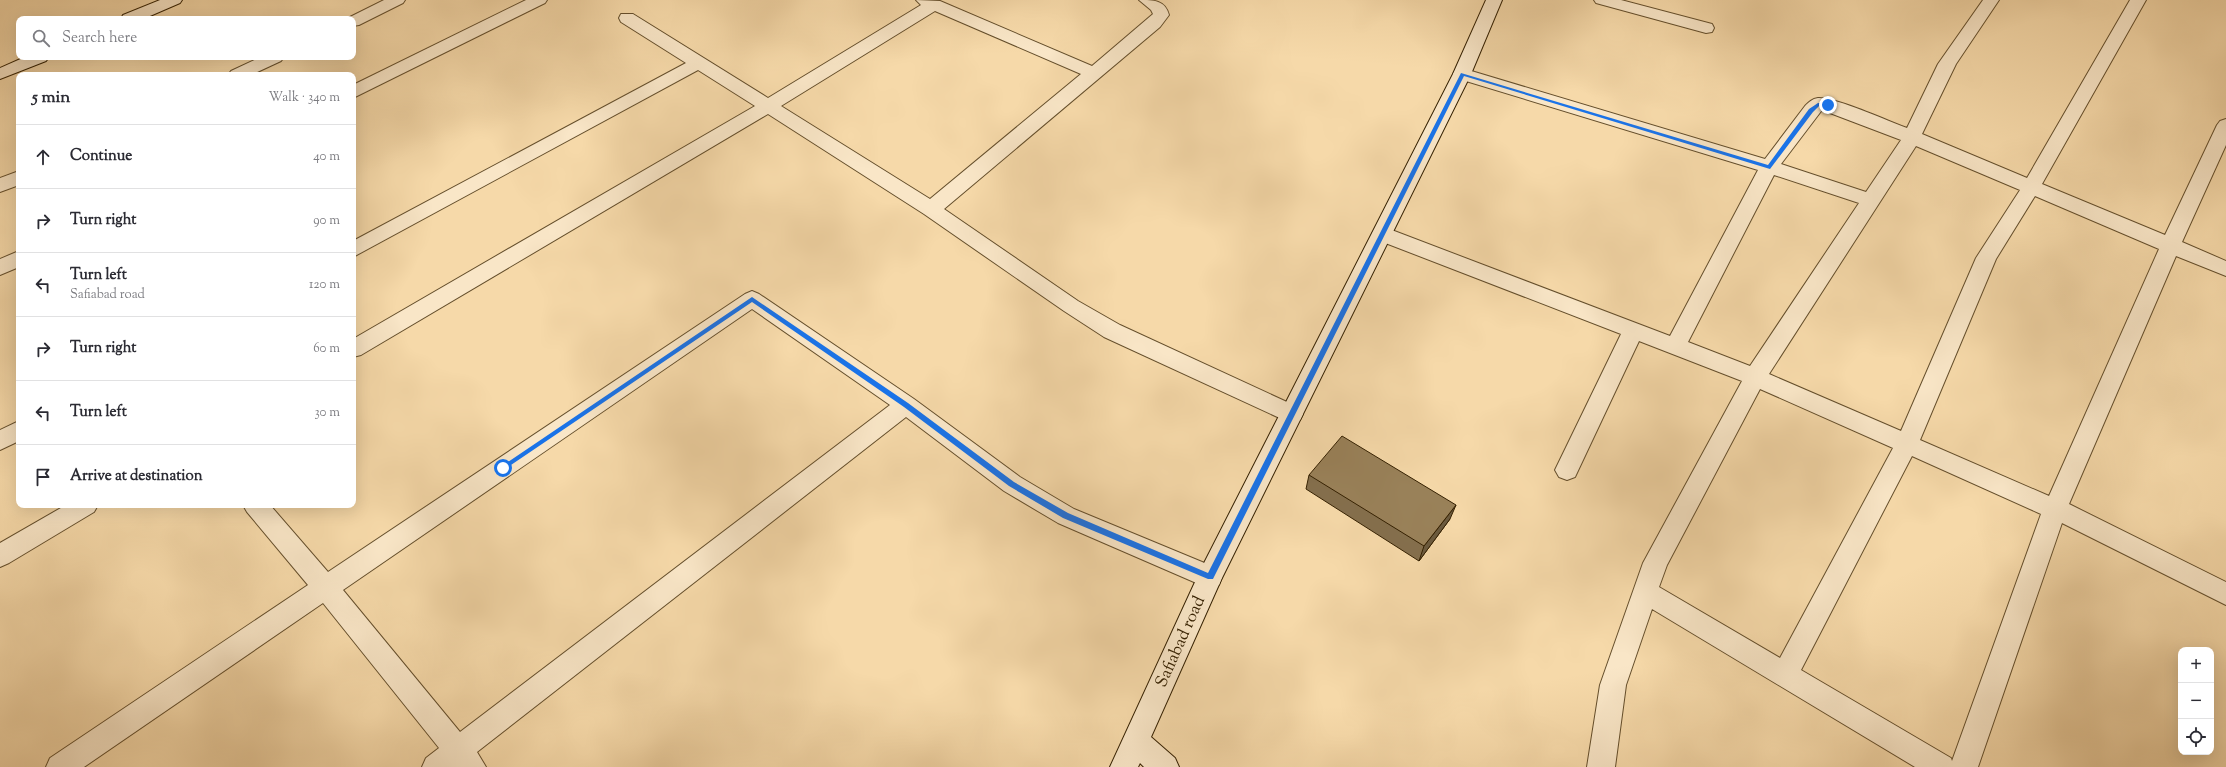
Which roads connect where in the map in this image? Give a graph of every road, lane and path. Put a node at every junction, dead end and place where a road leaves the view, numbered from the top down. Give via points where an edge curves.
1 (174, 0) edge
2 (397, 0) edge
3 (539, 0) edge
4 (1147, 0) edge
5 (1494, 0) edge
6 (1602, 0) edge
7 (1991, 0) edge
8 (2138, 0) edge
9 (929, 2) edge
10 (136, 16) edge
11 (627, 18) dead end
12 (356, 19) edge
13 (1706, 28) dead end
14 (33, 60) edge
15 (269, 60) edge
16 (697, 64) junction
17 (243, 72) edge
18 (1093, 73) junction
19 (0, 74) edge
20 (1462, 74) junction
21 (356, 91) edge
22 (767, 107) junction
23 (2226, 125) edge
24 (1912, 137) junction
25 (1770, 167) junction
26 (16, 178) edge
27 (0, 186) edge
28 (2031, 187) junction
29 (1871, 200) junction
30 (931, 209) junction
31 (1382, 234) junction
32 (2170, 246) junction
33 (356, 248) edge
34 (16, 260) edge
35 (0, 268) edge
36 (2226, 269) edge
37 (1633, 330) junction
38 (1675, 346) junction
39 (356, 347) edge
40 (1755, 376) junction
41 (906, 405) junction
42 (1292, 414) junction
43 (16, 432) edge
44 (0, 441) edge
45 (1907, 444) junction
46 (1567, 470) dead end
47 (81, 508) edge
48 (258, 508) edge
49 (2055, 510) junction
50 (0, 556) edge
51 (1210, 577) junction
52 (325, 587) junction
53 (1645, 592) junction
54 (2226, 594) edge
55 (1785, 674) junction
56 (1136, 742) junction
57 (465, 758) edge
58 (60, 767) edge
59 (436, 767) edge
60 (1124, 767) edge
61 (1165, 767) edge
62 (1601, 767) edge
63 (1941, 767) edge
64 (1964, 767) edge

1 - 10 street
2 - 12 street
3 - 21 street
4 - 18 street via 1159,8 1161,15
5 - 20 street, Safiabad road
6 - 13 street
7 - 24 street via 1947,64
8 - 28 street
9 - 18 street
9 - 22 street
11 - 16 street
14 - 19 street
15 - 17 street
16 - 22 street
16 - 33 street
18 - 30 street
20 - 25 street
20 - 31 street, Safiabad road
22 - 30 street
22 - 39 street
23 - 32 street
24 - 25 street via 1841,109 1818,104
24 - 28 street
24 - 29 street
25 - 29 street
25 - 38 street
26 - 27 street
28 - 32 street
28 - 45 street via 1986,258
29 - 40 street
30 - 42 street via 1071,306 1112,330
31 - 37 street
31 - 42 street, Safiabad road
32 - 36 street
32 - 49 street
34 - 35 street
37 - 38 street
37 - 46 street
38 - 40 street
40 - 45 street
40 - 53 street via 1656,563
41 - 51 street via 1012,484 1066,516
41 - 52 street via 752,299
41 - 57 street
42 - 51 street, Safiabad road
43 - 44 street
45 - 49 street
45 - 55 street
47 - 50 street
48 - 52 street
49 - 54 street via 2084,522
49 - 64 street
51 - 56 street, Safiabad road
52 - 57 street
52 - 58 street
53 - 55 street
53 - 62 street via 1613,685
55 - 63 street
56 - 60 street, Safiabad road
56 - 61 street
57 - 59 street

